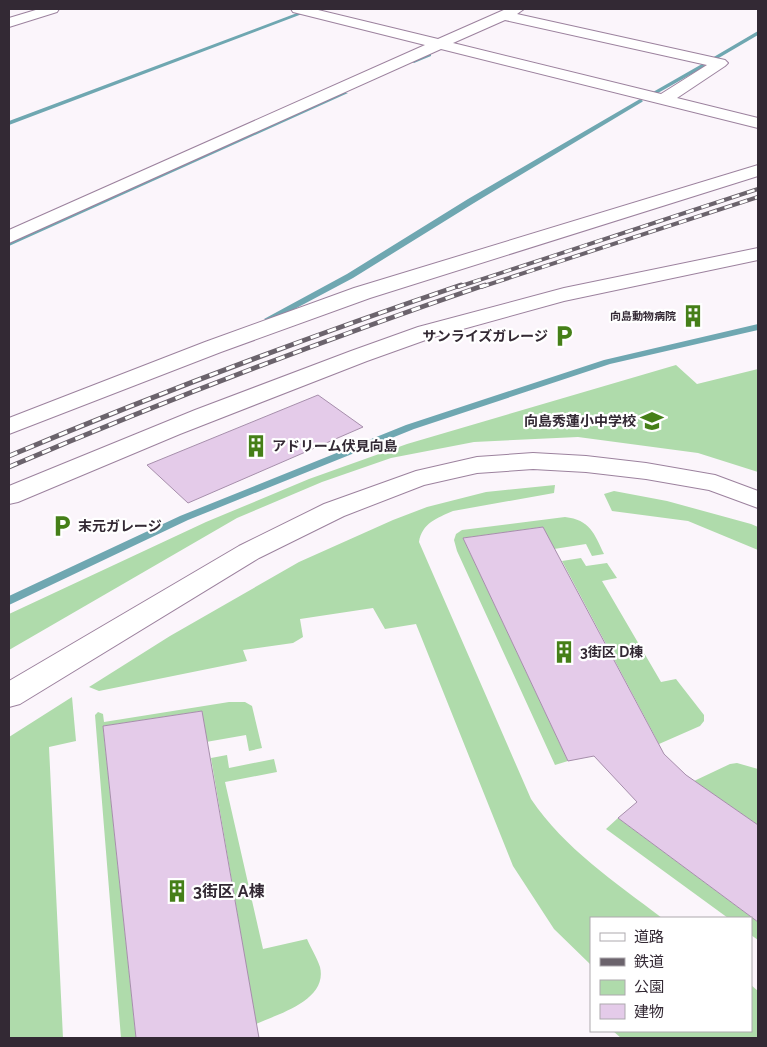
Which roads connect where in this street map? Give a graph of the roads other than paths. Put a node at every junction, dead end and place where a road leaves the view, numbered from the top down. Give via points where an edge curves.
1 (52, 9) edge
2 (298, 9) edge
3 (517, 9) edge
4 (503, 15) junction
5 (9, 22) edge
6 (440, 44) junction
7 (664, 99) junction
8 (758, 123) edge
9 (758, 170) edge
10 (9, 236) edge
11 (758, 254) edge
12 (9, 427) edge
13 (9, 496) edge
14 (758, 500) edge
15 (9, 696) edge

1 - 5 street
2 - 6 street
3 - 4 street
4 - 6 street
4 - 7 street via 720,64
6 - 7 street
6 - 10 street
7 - 8 street
9 - 12 street via 362,293
11 - 13 street via 528,302 446,326 237,402
14 - 15 street via 715,483 586,464 533,461 477,465 416,479 334,510 248,552

